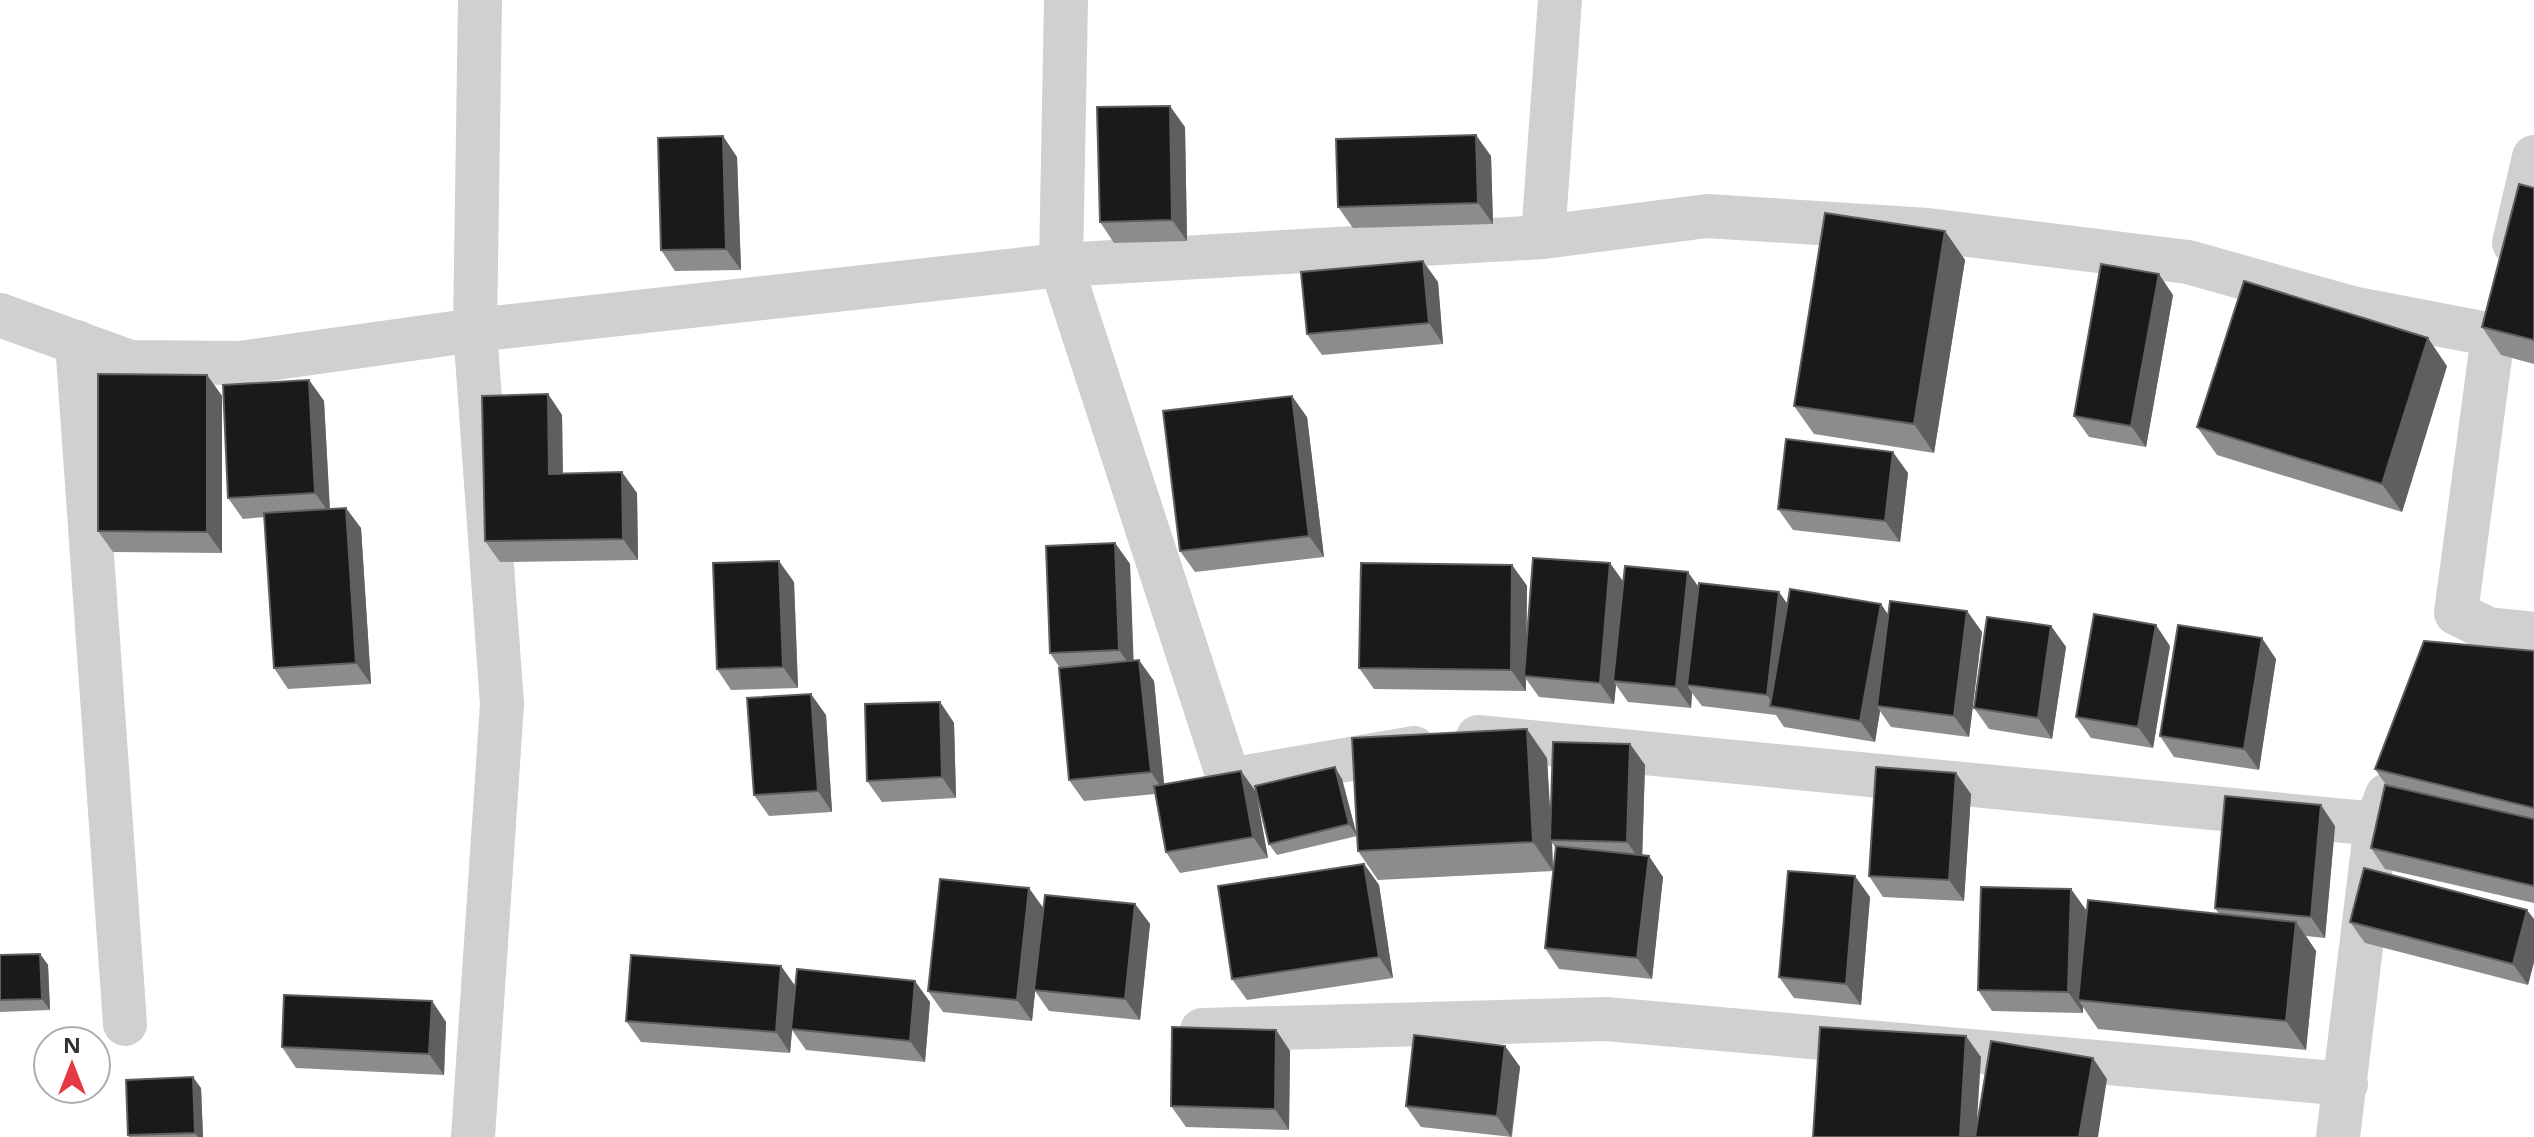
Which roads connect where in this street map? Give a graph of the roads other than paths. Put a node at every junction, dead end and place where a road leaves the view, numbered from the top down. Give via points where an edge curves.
1 (480, 0) edge
2 (1066, 0) edge
3 (1560, 0) edge
4 (2534, 157) edge
5 (1543, 237) junction
6 (1061, 265) junction
7 (0, 315) edge
8 (475, 330) junction
9 (2493, 335) junction
10 (77, 342) junction
11 (2456, 613) junction
12 (2534, 634) edge
13 (2440, 655) edge
14 (2403, 753) edge
15 (2376, 824) junction
16 (125, 1024) dead end
17 (1202, 1030) edge
18 (2346, 1084) junction
19 (473, 1137) edge
20 (2338, 1137) edge

1 - 8 street
2 - 6 street
3 - 5 street
4 - 9 street
5 - 6 street
5 - 9 street via 1707,216 1928,230 2188,262 2352,308
6 - 8 street
6 - 15 street via 1229,780 1475,737
7 - 10 street
8 - 10 street via 240,363 130,362
8 - 19 street via 502,704
9 - 11 street
10 - 16 street
11 - 12 street via 2488,629
11 - 13 street
14 - 15 street
15 - 18 street
17 - 18 street via 1606,1019
18 - 20 street

